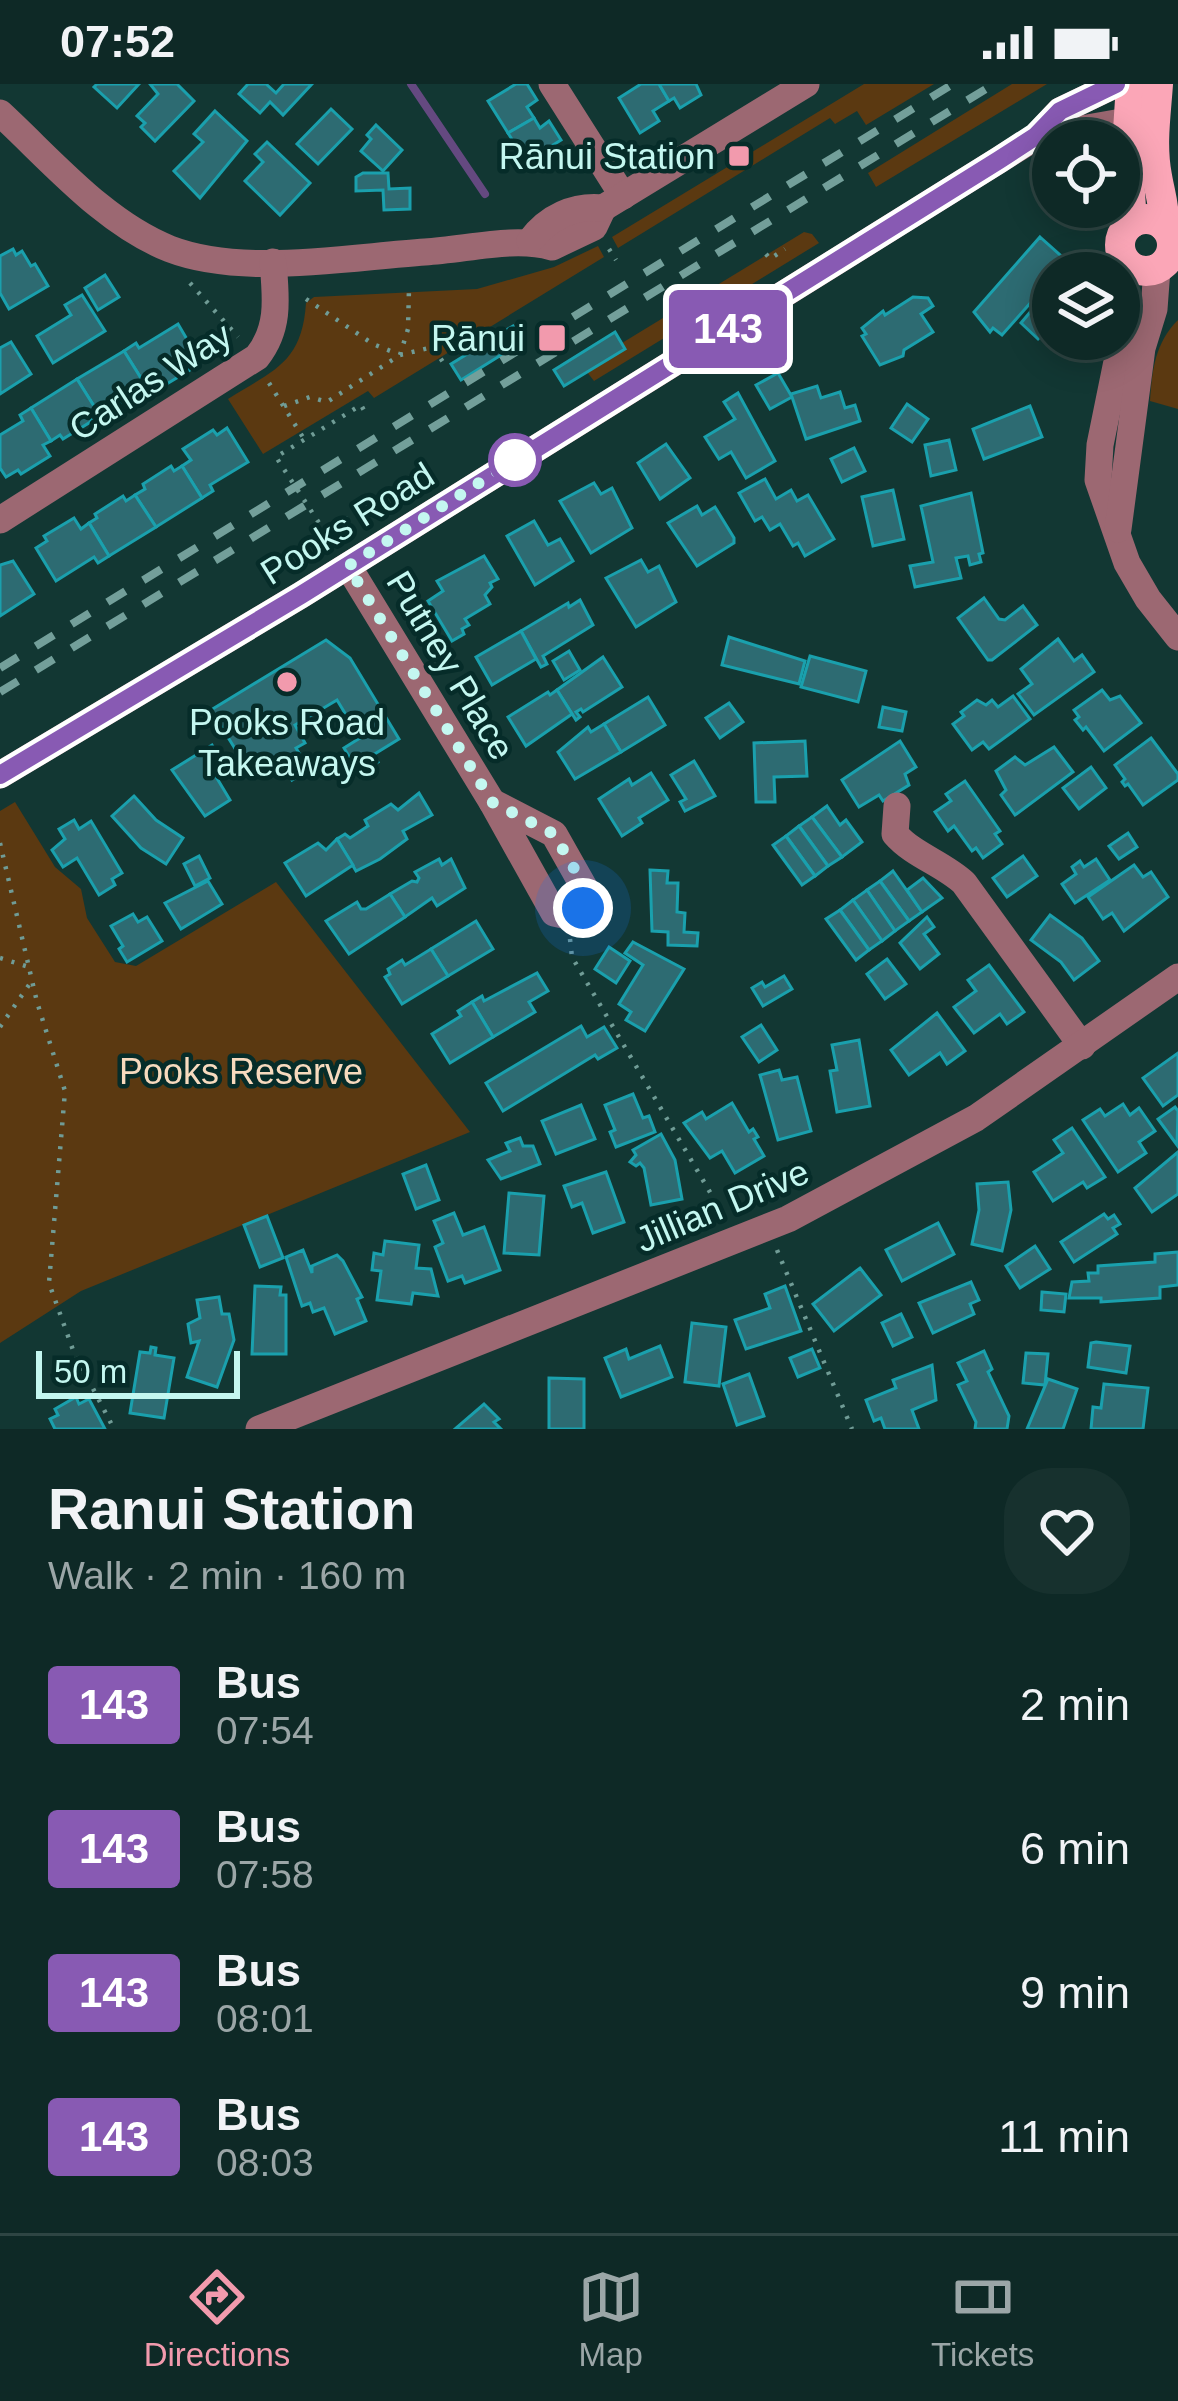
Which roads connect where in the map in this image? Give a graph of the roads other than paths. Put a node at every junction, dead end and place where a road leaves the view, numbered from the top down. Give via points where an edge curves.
1 (552, 84) edge
2 (806, 84) edge
3 (1116, 84) edge
4 (1131, 84) edge
5 (1158, 84) edge
6 (0, 113) edge
7 (1143, 118) junction
8 (1051, 120) edge
9 (1134, 120) edge
10 (1140, 123) edge
11 (1032, 138) edge
12 (613, 202) junction
13 (1140, 221) edge
14 (1171, 226) edge
15 (273, 262) junction
16 (1167, 275) edge
17 (1117, 360) edge
18 (0, 520) edge
19 (1118, 534) junction
20 (348, 566) junction
21 (1178, 637) edge
22 (0, 775) edge
23 (492, 802) dead end
24 (897, 806) dead end
25 (1178, 977) edge
26 (1082, 1046) junction
27 (259, 1429) edge

1 - 12 street
2 - 12 street
3 - 8 street, Pooks Road
4 - 7 main road
5 - 7 main road
6 - 15 street via 105,210 170,249
7 - 9 street, Pooks Road
7 - 10 main road
7 - 14 main road
11 - 20 street, Pooks Road
12 - 15 street via 594,227 552,247 530,241
13 - 14 main road
14 - 16 main road
15 - 18 street, Carlas Way via 276,316 256,357
16 - 19 street via 1142,348
17 - 19 street via 1098,480
19 - 21 street via 1136,581
20 - 22 street, Pooks Road
20 - 23 street, Putney Place
24 - 26 street via 896,834 964,883
25 - 26 street, Jillian Drive
26 - 27 street, Jillian Drive via 945,1137 788,1219

